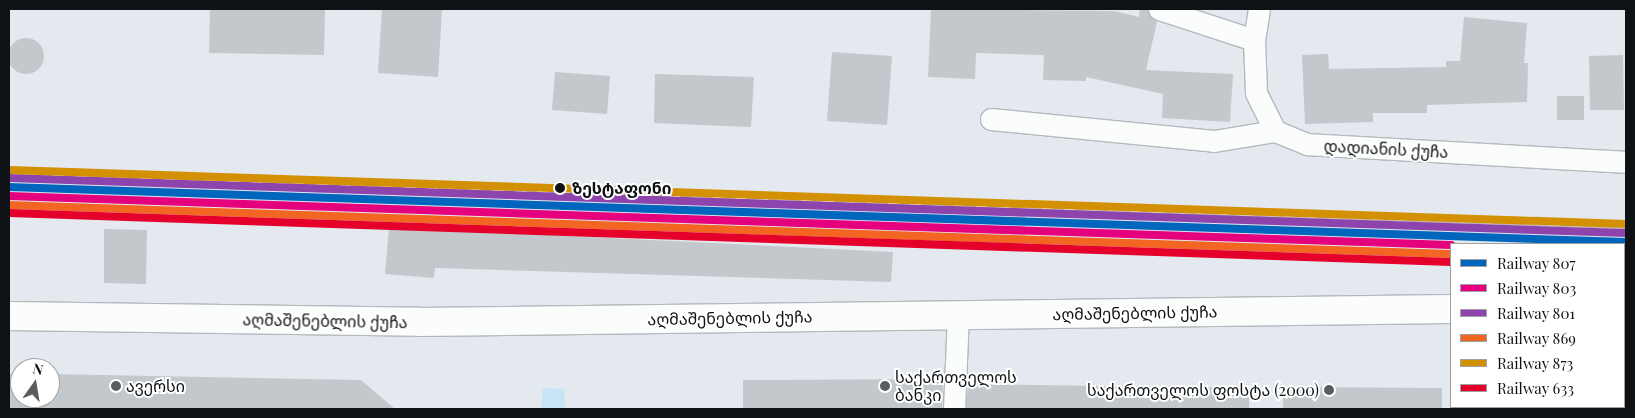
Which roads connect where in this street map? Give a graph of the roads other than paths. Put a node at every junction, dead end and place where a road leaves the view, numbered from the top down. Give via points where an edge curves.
1 (1159, 9) edge
2 (1259, 9) edge
3 (1254, 40) junction
4 (991, 119) dead end
5 (1274, 131) junction
6 (1626, 162) edge
7 (1450, 309) edge
8 (958, 315) junction
9 (9, 316) edge
10 (954, 409) edge

1 - 3 street
2 - 3 street
3 - 5 street via 1256,92
4 - 5 street via 1214,141
5 - 6 street, დადიანის ქუჩა via 1307,144
7 - 8 main road, აღმაშენებლის ქუჩა
8 - 9 main road, აღმაშენებლის ქუჩა via 420,322
8 - 10 street

